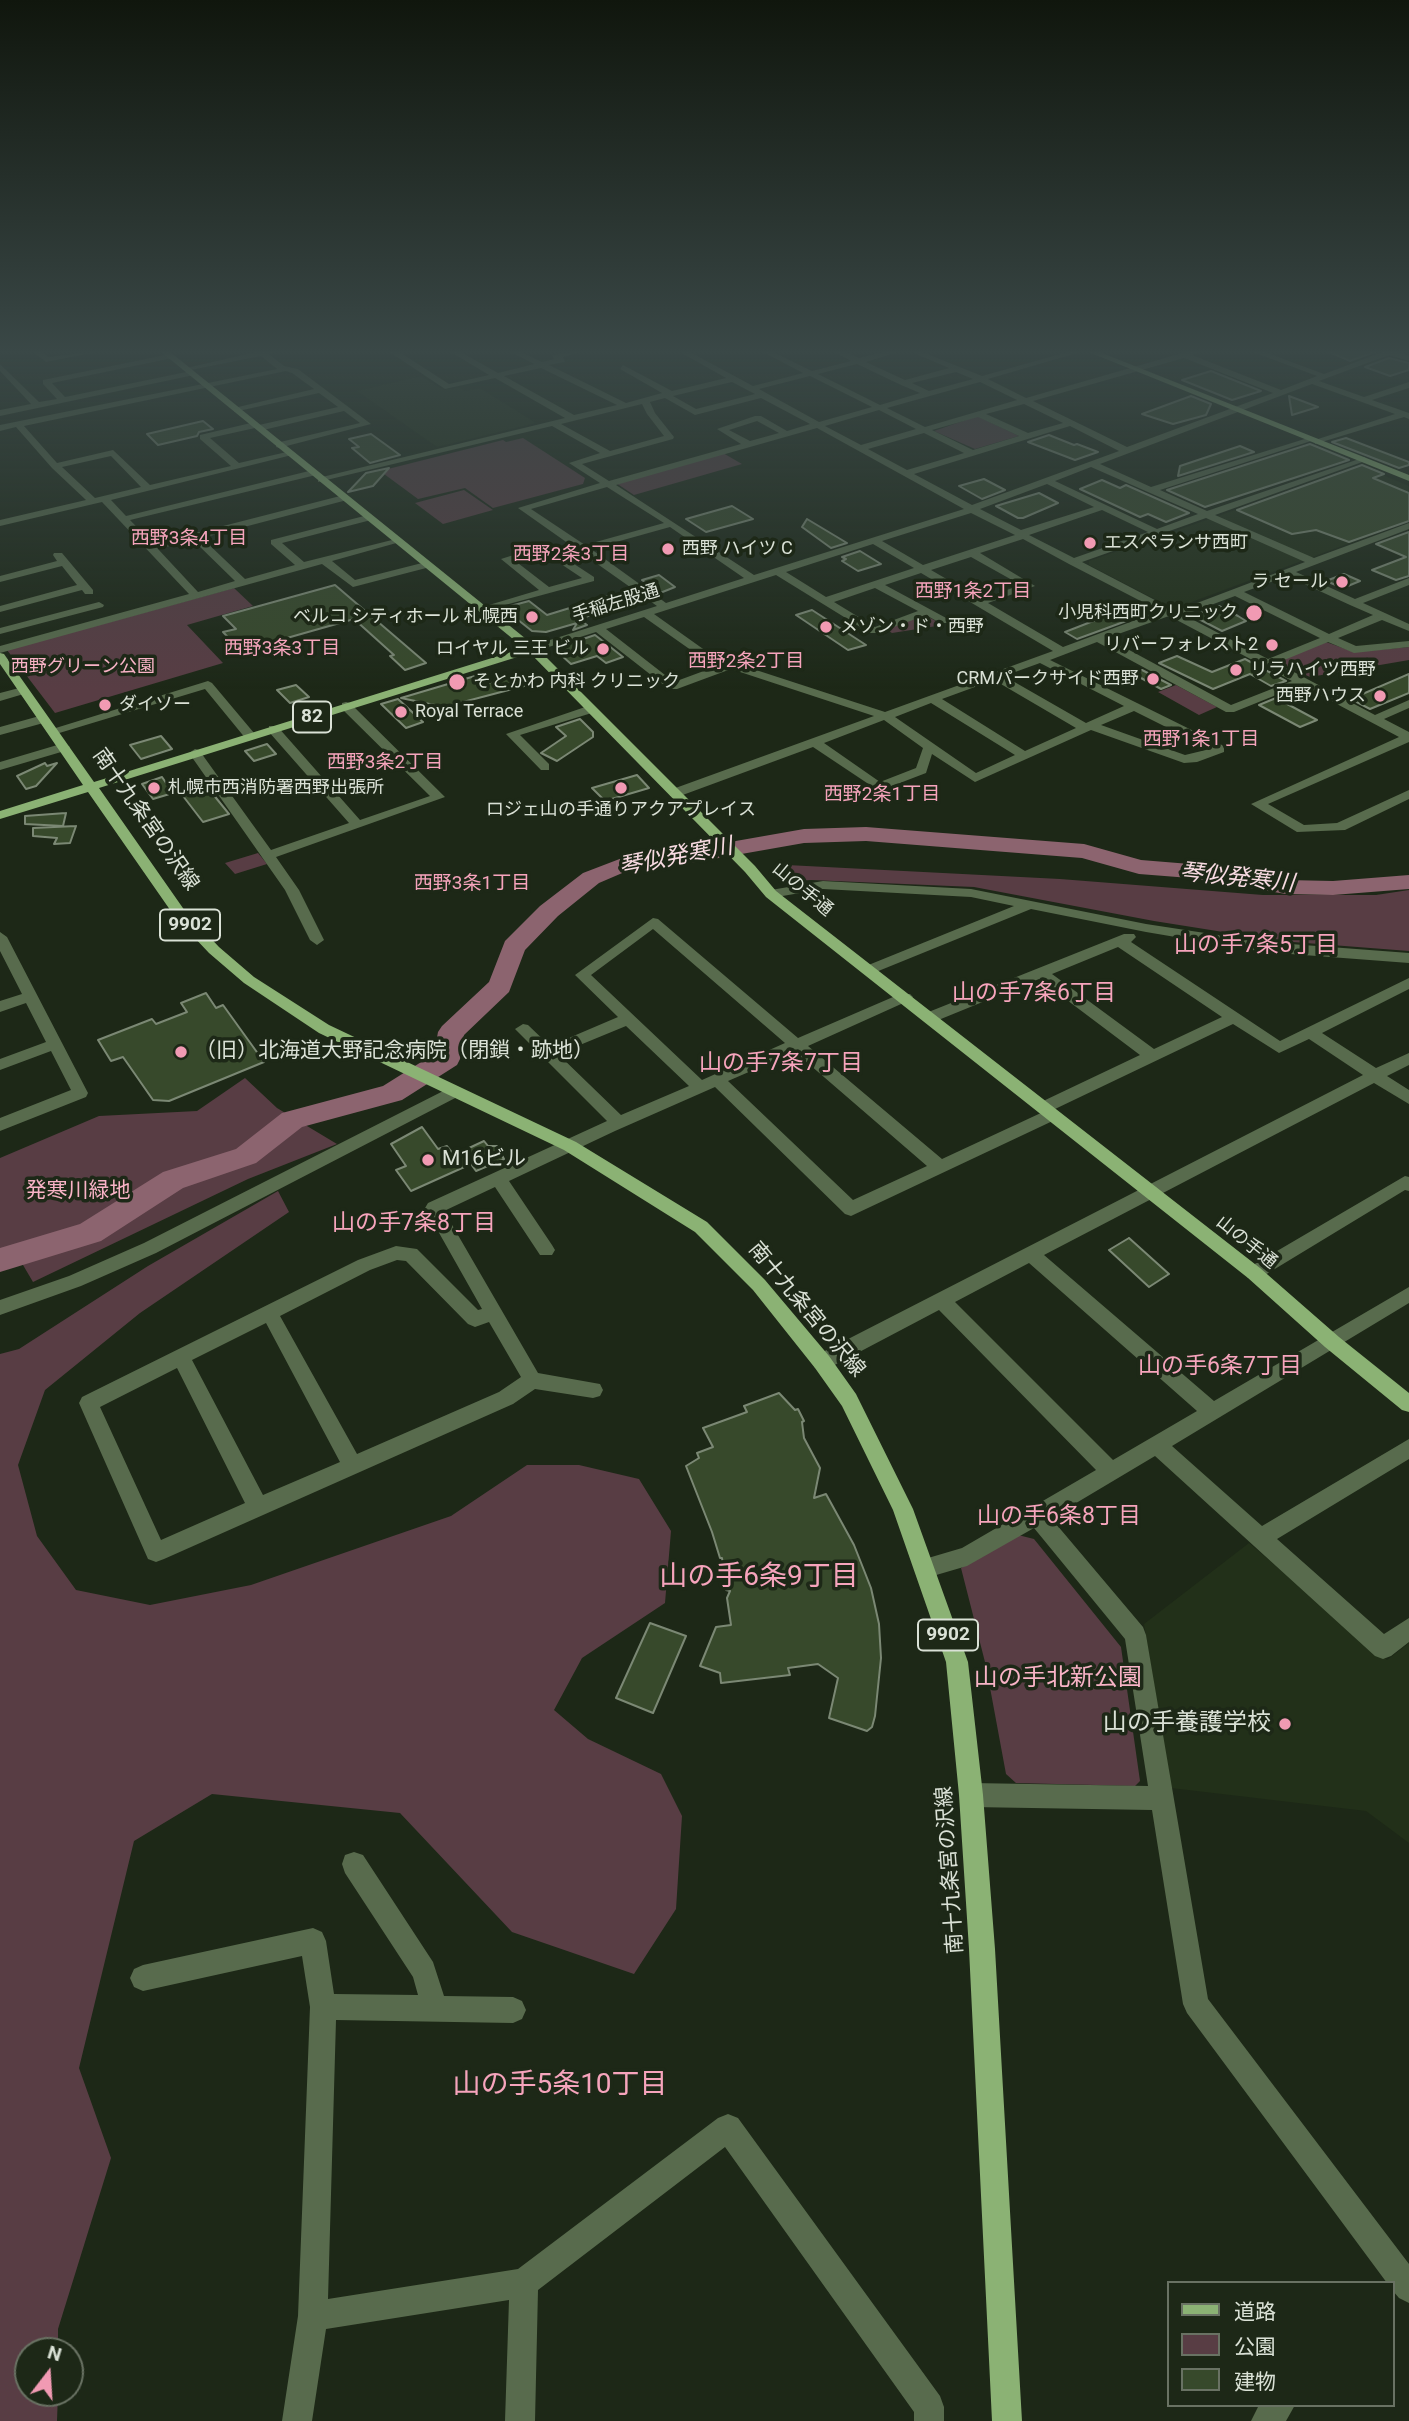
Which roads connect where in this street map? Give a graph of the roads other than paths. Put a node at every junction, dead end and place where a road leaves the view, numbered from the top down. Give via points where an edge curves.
1 (64, 464) edge
2 (124, 464) edge
3 (234, 464) edge
4 (250, 464) edge
5 (302, 464) edge
6 (374, 464) edge
7 (576, 464) edge
8 (674, 464) edge
9 (889, 464) edge
10 (936, 464) edge
11 (1092, 464) joint
12 (1235, 464) edge
13 (1348, 464) edge
14 (1374, 464) edge
15 (55, 466) joint
16 (237, 467) junction
17 (906, 473) junction
18 (317, 477) junction
19 (1409, 478) edge
20 (1046, 480) junction
21 (607, 483) junction
22 (148, 488) junction
23 (1151, 490) junction
24 (344, 498) junction
25 (99, 499) junction
26 (1103, 507) junction
27 (972, 509) junction
28 (1207, 515) junction
29 (368, 518) junction
30 (124, 519) junction
31 (0, 523) edge
32 (672, 524) junction
33 (1409, 526) edge
34 (1158, 533) junction
35 (1389, 534) junction
36 (1022, 535) junction
37 (195, 537) junction
38 (1402, 539) dead end
39 (396, 540) junction
40 (873, 540) junction
41 (151, 548) junction
42 (584, 548) junction
43 (972, 553) junction
44 (324, 560) junction
45 (1073, 562) junction
46 (1314, 562) junction
47 (426, 565) junction
48 (302, 566) junction
49 (922, 568) junction
50 (777, 571) junction
51 (1287, 572) junction
52 (0, 579) edge
53 (752, 579) junction
54 (1409, 580) edge
55 (242, 582) junction
56 (876, 584) junction
57 (84, 586) junction
58 (547, 591) junction
59 (1235, 592) junction
60 (196, 596) junction
61 (825, 601) junction
62 (982, 602) junction
63 (1354, 603) junction
64 (99, 605) junction
65 (665, 607) junction
66 (0, 609) edge
67 (483, 610) junction
68 (926, 612) junction
69 (645, 613) junction
70 (1172, 613) junction
71 (1381, 616) junction
72 (111, 620) junction
73 (944, 621) dead end
74 (598, 628) junction
75 (1409, 628) edge
76 (0, 631) edge
77 (1329, 637) junction
78 (1098, 638) junction
79 (1409, 644) edge
80 (532, 649) junction
81 (0, 650) edge
82 (1060, 651) junction
83 (1040, 659) junction
84 (1, 661) edge
85 (1268, 663) junction
86 (729, 666) junction
87 (995, 676) junction
88 (1302, 681) junction
89 (23, 691) junction
90 (0, 697) edge
91 (933, 699) junction
92 (1409, 704) edge
93 (346, 706) junction
94 (1134, 706) junction
95 (591, 709) junction
96 (886, 716) junction
97 (43, 719) junction
98 (1375, 719) junction
99 (1088, 727) junction
100 (272, 729) junction
101 (52, 730) junction
102 (0, 732) edge
103 (250, 736) junction
104 (1409, 737) edge
105 (815, 742) junction
106 (64, 747) junction
107 (930, 747) junction
108 (195, 753) junction
109 (1024, 756) junction
110 (0, 766) edge
111 (545, 767) dead end
112 (92, 786) junction
113 (675, 793) junction
114 (1409, 794) edge
115 (0, 815) edge
116 (358, 825) junction
117 (267, 856) junction
118 (771, 894) junction
119 (1031, 904) junction
120 (1146, 928) junction
121 (0, 937) edge
122 (317, 940) dead end
123 (1120, 941) junction
124 (1409, 958) edge
125 (871, 970) junction
126 (1041, 973) junction
127 (1409, 983) edge
128 (30, 996) junction
129 (905, 997) junction
130 (0, 1007) edge
131 (931, 1017) junction
132 (1233, 1018) junction
133 (628, 1019) junction
134 (523, 1029) dead end
135 (1308, 1032) junction
136 (55, 1044) junction
137 (797, 1044) junction
138 (547, 1053) junction
139 (1152, 1056) junction
140 (1409, 1058) edge
141 (0, 1065) edge
142 (1375, 1075) junction
143 (716, 1079) junction
144 (700, 1087) junction
145 (455, 1091) junction
146 (1409, 1098) edge
147 (1049, 1111) junction
148 (618, 1122) junction
149 (0, 1125) edge
150 (570, 1146) junction
151 (940, 1167) junction
152 (499, 1179) junction
153 (1409, 1185) edge
154 (1151, 1192) junction
155 (546, 1250) dead end
156 (1030, 1254) junction
157 (1254, 1273) junction
158 (1409, 1294) edge
159 (941, 1300) junction
160 (0, 1308) edge
161 (269, 1312) junction
162 (494, 1313) junction
163 (1332, 1342) junction
164 (181, 1357) junction
165 (822, 1362) junction
166 (532, 1380) junction
167 (593, 1390) dead end
168 (1409, 1404) edge
169 (1212, 1412) junction
170 (1156, 1444) junction
171 (1409, 1448) edge
172 (352, 1465) junction
173 (1110, 1471) junction
174 (258, 1507) junction
175 (1035, 1514) junction
176 (1261, 1538) junction
177 (926, 1568) junction
178 (1409, 1629) edge
179 (971, 1795) junction
180 (1162, 1798) junction
181 (355, 1864) dead end
182 (143, 1978) dead end
183 (323, 2007) junction
184 (435, 2009) junction
185 (513, 2010) dead end
186 (1397, 2280) edge
187 (524, 2283) junction
188 (313, 2316) junction
189 (1278, 2407) edge
190 (297, 2421) edge
191 (520, 2421) edge
192 (929, 2421) edge
193 (1007, 2421) edge
194 (1266, 2421) edge

1 - 15 street
2 - 22 street
3 - 16 street
4 - 16 street
5 - 18 main road, 山の手通
6 - 18 street
7 - 21 street
8 - 21 street
9 - 17 street
10 - 17 street
11 - 20 street, 手稲左股通
11 - 23 street
12 - 23 street
13 - 28 street
14 - 19 main road
15 - 25 street
16 - 22 street
17 - 27 street
18 - 24 main road, 山の手通
18 - 30 street
20 - 26 street
20 - 27 street, 手稲左股通
21 - 32 street
21 - 42 street via 523,508
22 - 25 street
23 - 28 street
24 - 29 main road, 山の手通
24 - 37 street
25 - 30 street
25 - 31 street
26 - 34 street
26 - 36 street
27 - 36 street
27 - 40 street, 手稲左股通
28 - 34 street
28 - 46 street
29 - 39 main road, 山の手通
29 - 48 street via 275,542
30 - 41 street
32 - 42 street
32 - 53 street
33 - 35 street
34 - 45 street
35 - 38 street
35 - 46 street
36 - 43 street
36 - 45 street
37 - 41 street
37 - 55 street
39 - 44 street
39 - 47 main road, 山の手通
40 - 49 street
40 - 50 street, 手稲左股通
41 - 60 street
42 - 65 street
43 - 49 street
43 - 62 street via 1030,586
44 - 47 street via 353,584
44 - 48 street
45 - 70 street
46 - 51 street
47 - 67 main road, 山の手通
48 - 55 street
49 - 56 street
49 - 62 street
50 - 53 street, 手稲左股通
50 - 61 street
51 - 59 street
51 - 63 street
52 - 57 street via 61,559
53 - 65 street, 手稲左股通
54 - 63 street
55 - 60 street
56 - 61 street
56 - 68 street
57 - 64 street
57 - 66 street
58 - 58 street via 590,579 545,548 506,559
58 - 67 street
59 - 70 street
59 - 77 street
60 - 72 street
61 - 68 street via 874,631
62 - 82 street
63 - 71 street
64 - 72 street
64 - 76 street
65 - 69 street, 手稲左股通
67 - 80 main road, 山の手通
68 - 73 street
69 - 74 street, 手稲左股通
69 - 86 street via 709,658
70 - 78 street
70 - 85 street
71 - 75 street
71 - 77 street
72 - 81 street
74 - 80 street, 手稲左股通
74 - 86 street via 673,687
77 - 79 street via 1354,650
77 - 85 street
78 - 82 street
78 - 88 street via 1230,709
80 - 93 main road, 手稲左股通 / 82
80 - 95 main road, 山の手通
82 - 83 street
83 - 87 street
83 - 94 street
84 - 89 main road, 南十九条宮の沢線 / 9902
85 - 88 street
86 - 96 street
87 - 91 street
87 - 99 street
88 - 98 street
89 - 90 street
89 - 97 main road, 南十九条宮の沢線 / 9902
91 - 96 street
91 - 109 street
92 - 98 street
93 - 100 main road, 手稲左股通 / 82
93 - 116 street via 439,797
94 - 99 street
94 - 99 street via 1220,749 1184,759
95 - 111 street via 512,734
95 - 113 main road, 山の手通
96 - 105 street
96 - 107 street
97 - 101 main road, 南十九条宮の沢線 / 9902
97 - 102 street
98 - 104 street
99 - 109 street
100 - 103 main road, 手稲左股通 / 82
100 - 116 street
101 - 103 street via 208,685
101 - 106 main road, 南十九条宮の沢線 / 9902
103 - 108 main road, 手稲左股通 / 82
104 - 114 street via 1258,804 1302,829 1340,827
105 - 107 street via 879,787 922,770
105 - 113 street
106 - 110 street
106 - 112 main road, 南十九条宮の沢線 / 9902
107 - 109 street via 975,778
108 - 112 main road, 手稲左股通 / 82
108 - 117 street
112 - 115 main road, 手稲左股通 / 82
112 - 145 main road, 南十九条宮の沢線 / 9902 via 180,914 249,980 324,1028
113 - 118 main road, 山の手通
116 - 117 street
117 - 122 street via 292,890
118 - 119 street via 823,885 971,893
118 - 125 main road, 山の手通
119 - 120 street
119 - 125 street
120 - 123 street
120 - 124 street via 1277,948
121 - 128 street
123 - 126 street
123 - 132 street
125 - 129 main road, 山の手通
126 - 131 street
126 - 139 street
127 - 135 street
128 - 130 street
128 - 136 street
129 - 131 main road, 山の手通
129 - 137 street
131 - 147 main road, 山の手通
132 - 135 street via 1279,1048
132 - 139 street
133 - 137 street via 582,975 653,922
133 - 138 street
133 - 144 street
134 - 138 street
135 - 142 street
136 - 141 street
136 - 149 street via 80,1093
137 - 143 street
137 - 151 street
138 - 148 street
139 - 147 street
140 - 142 street
142 - 146 street
142 - 154 street
143 - 144 street
143 - 151 street via 850,1209
144 - 148 street
145 - 150 main road, 南十九条宮の沢線 / 9902
145 - 160 street via 150,1248
147 - 151 street
147 - 154 main road, 山の手通
148 - 150 street
150 - 152 street
150 - 165 main road, 南十九条宮の沢線 / 9902 via 701,1227 759,1285
152 - 155 street
152 - 162 street via 433,1208
153 - 157 street via 1405,1182
154 - 156 street
154 - 157 main road, 山の手通
156 - 159 street
156 - 169 street
157 - 163 main road, 山の手通
158 - 163 street
159 - 165 street
159 - 173 street
161 - 162 street via 396,1253 411,1254 475,1319
161 - 164 street
161 - 172 street
162 - 166 street
163 - 168 main road, 山の手通
163 - 169 street
164 - 174 street
164 - 174 street via 89,1403 156,1552
165 - 177 main road, 南十九条宮の沢線 / 9902 via 849,1400 904,1509
166 - 167 street
166 - 172 street via 506,1398
169 - 170 street
170 - 173 street
170 - 176 street
171 - 176 street
172 - 174 street
173 - 175 street
175 - 177 street via 967,1556
175 - 180 street via 1135,1635
176 - 178 street via 1383,1648
177 - 179 main road, 南十九条宮の沢線 / 9902 via 957,1662
179 - 180 street
179 - 193 main road, 南十九条宮の沢線 / 9902
180 - 186 street via 1196,2004
181 - 184 street via 424,1971
182 - 183 street via 313,1941
183 - 184 street
183 - 188 street
184 - 185 street
187 - 188 street
187 - 191 street
187 - 192 street via 728,2128 929,2407
188 - 190 street
189 - 194 street

